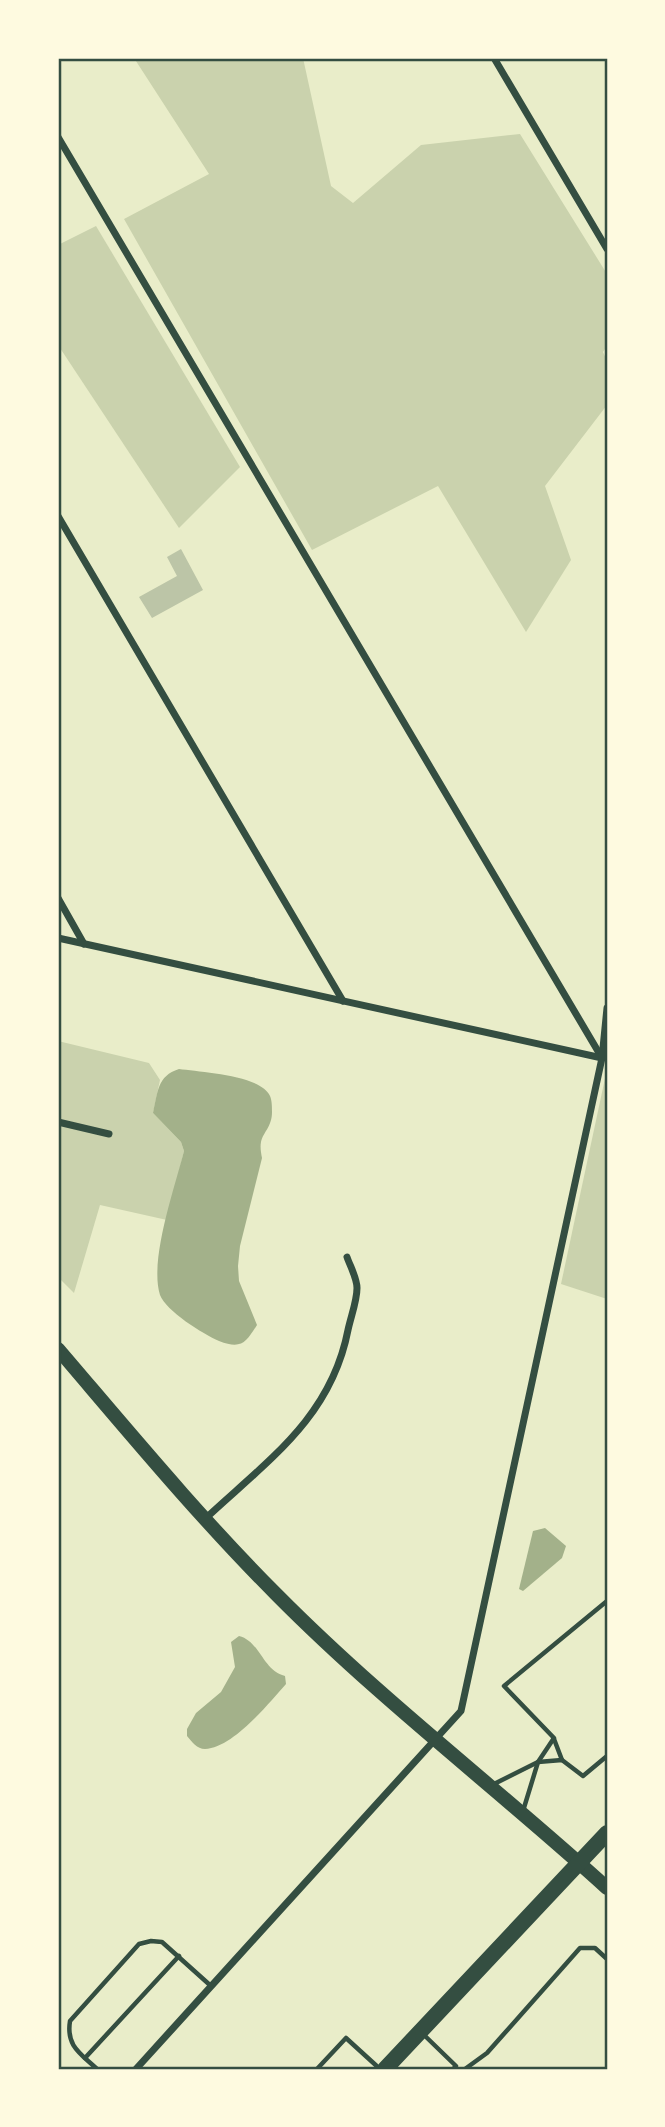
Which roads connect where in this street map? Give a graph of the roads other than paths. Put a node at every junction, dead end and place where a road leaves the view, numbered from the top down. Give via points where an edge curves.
1 (494, 58) edge
2 (58, 137) edge
3 (607, 249) edge
4 (58, 516) edge
5 (58, 898) edge
6 (58, 937) edge
7 (84, 943) junction
8 (343, 1001) junction
9 (607, 1009) edge
10 (602, 1058) junction
11 (58, 1122) edge
12 (109, 1133) dead end
13 (347, 1257) dead end
14 (58, 1349) edge
15 (206, 1518) junction
16 (607, 1601) edge
17 (554, 1738) junction
18 (435, 1740) junction
19 (607, 1756) edge
20 (562, 1760) junction
21 (538, 1762) junction
22 (491, 1786) junction
23 (523, 1813) junction
24 (607, 1833) edge
25 (578, 1862) junction
26 (607, 1888) edge
27 (178, 1955) junction
28 (607, 1959) edge
29 (211, 1986) junction
30 (420, 2031) junction
31 (85, 2058) junction
32 (456, 2068) edge
33 (97, 2069) edge
34 (138, 2069) edge
35 (317, 2069) edge
36 (383, 2069) edge
37 (465, 2069) edge

1 - 3 street
2 - 10 street
4 - 8 street
5 - 7 street
6 - 7 street
7 - 8 street
8 - 10 street
9 - 10 street
10 - 18 street via 461,1711
11 - 12 street
13 - 15 street via 357,1286 345,1345 331,1383 312,1415 283,1448
14 - 15 main road
15 - 18 main road via 277,1595
16 - 17 lane via 504,1686
17 - 20 lane
17 - 21 lane
18 - 22 main road
18 - 29 street
19 - 20 lane via 583,1776
20 - 21 lane
21 - 22 lane
21 - 23 lane
22 - 23 main road
23 - 25 main road
24 - 25 main road
25 - 26 main road
25 - 30 main road
27 - 29 lane
27 - 31 lane
27 - 31 lane via 162,1942 139,1944 70,2021 72,2045
28 - 37 lane via 595,1948 580,1948 487,2053
29 - 34 street
30 - 32 lane
30 - 36 main road
31 - 33 lane
35 - 36 lane via 346,2038

